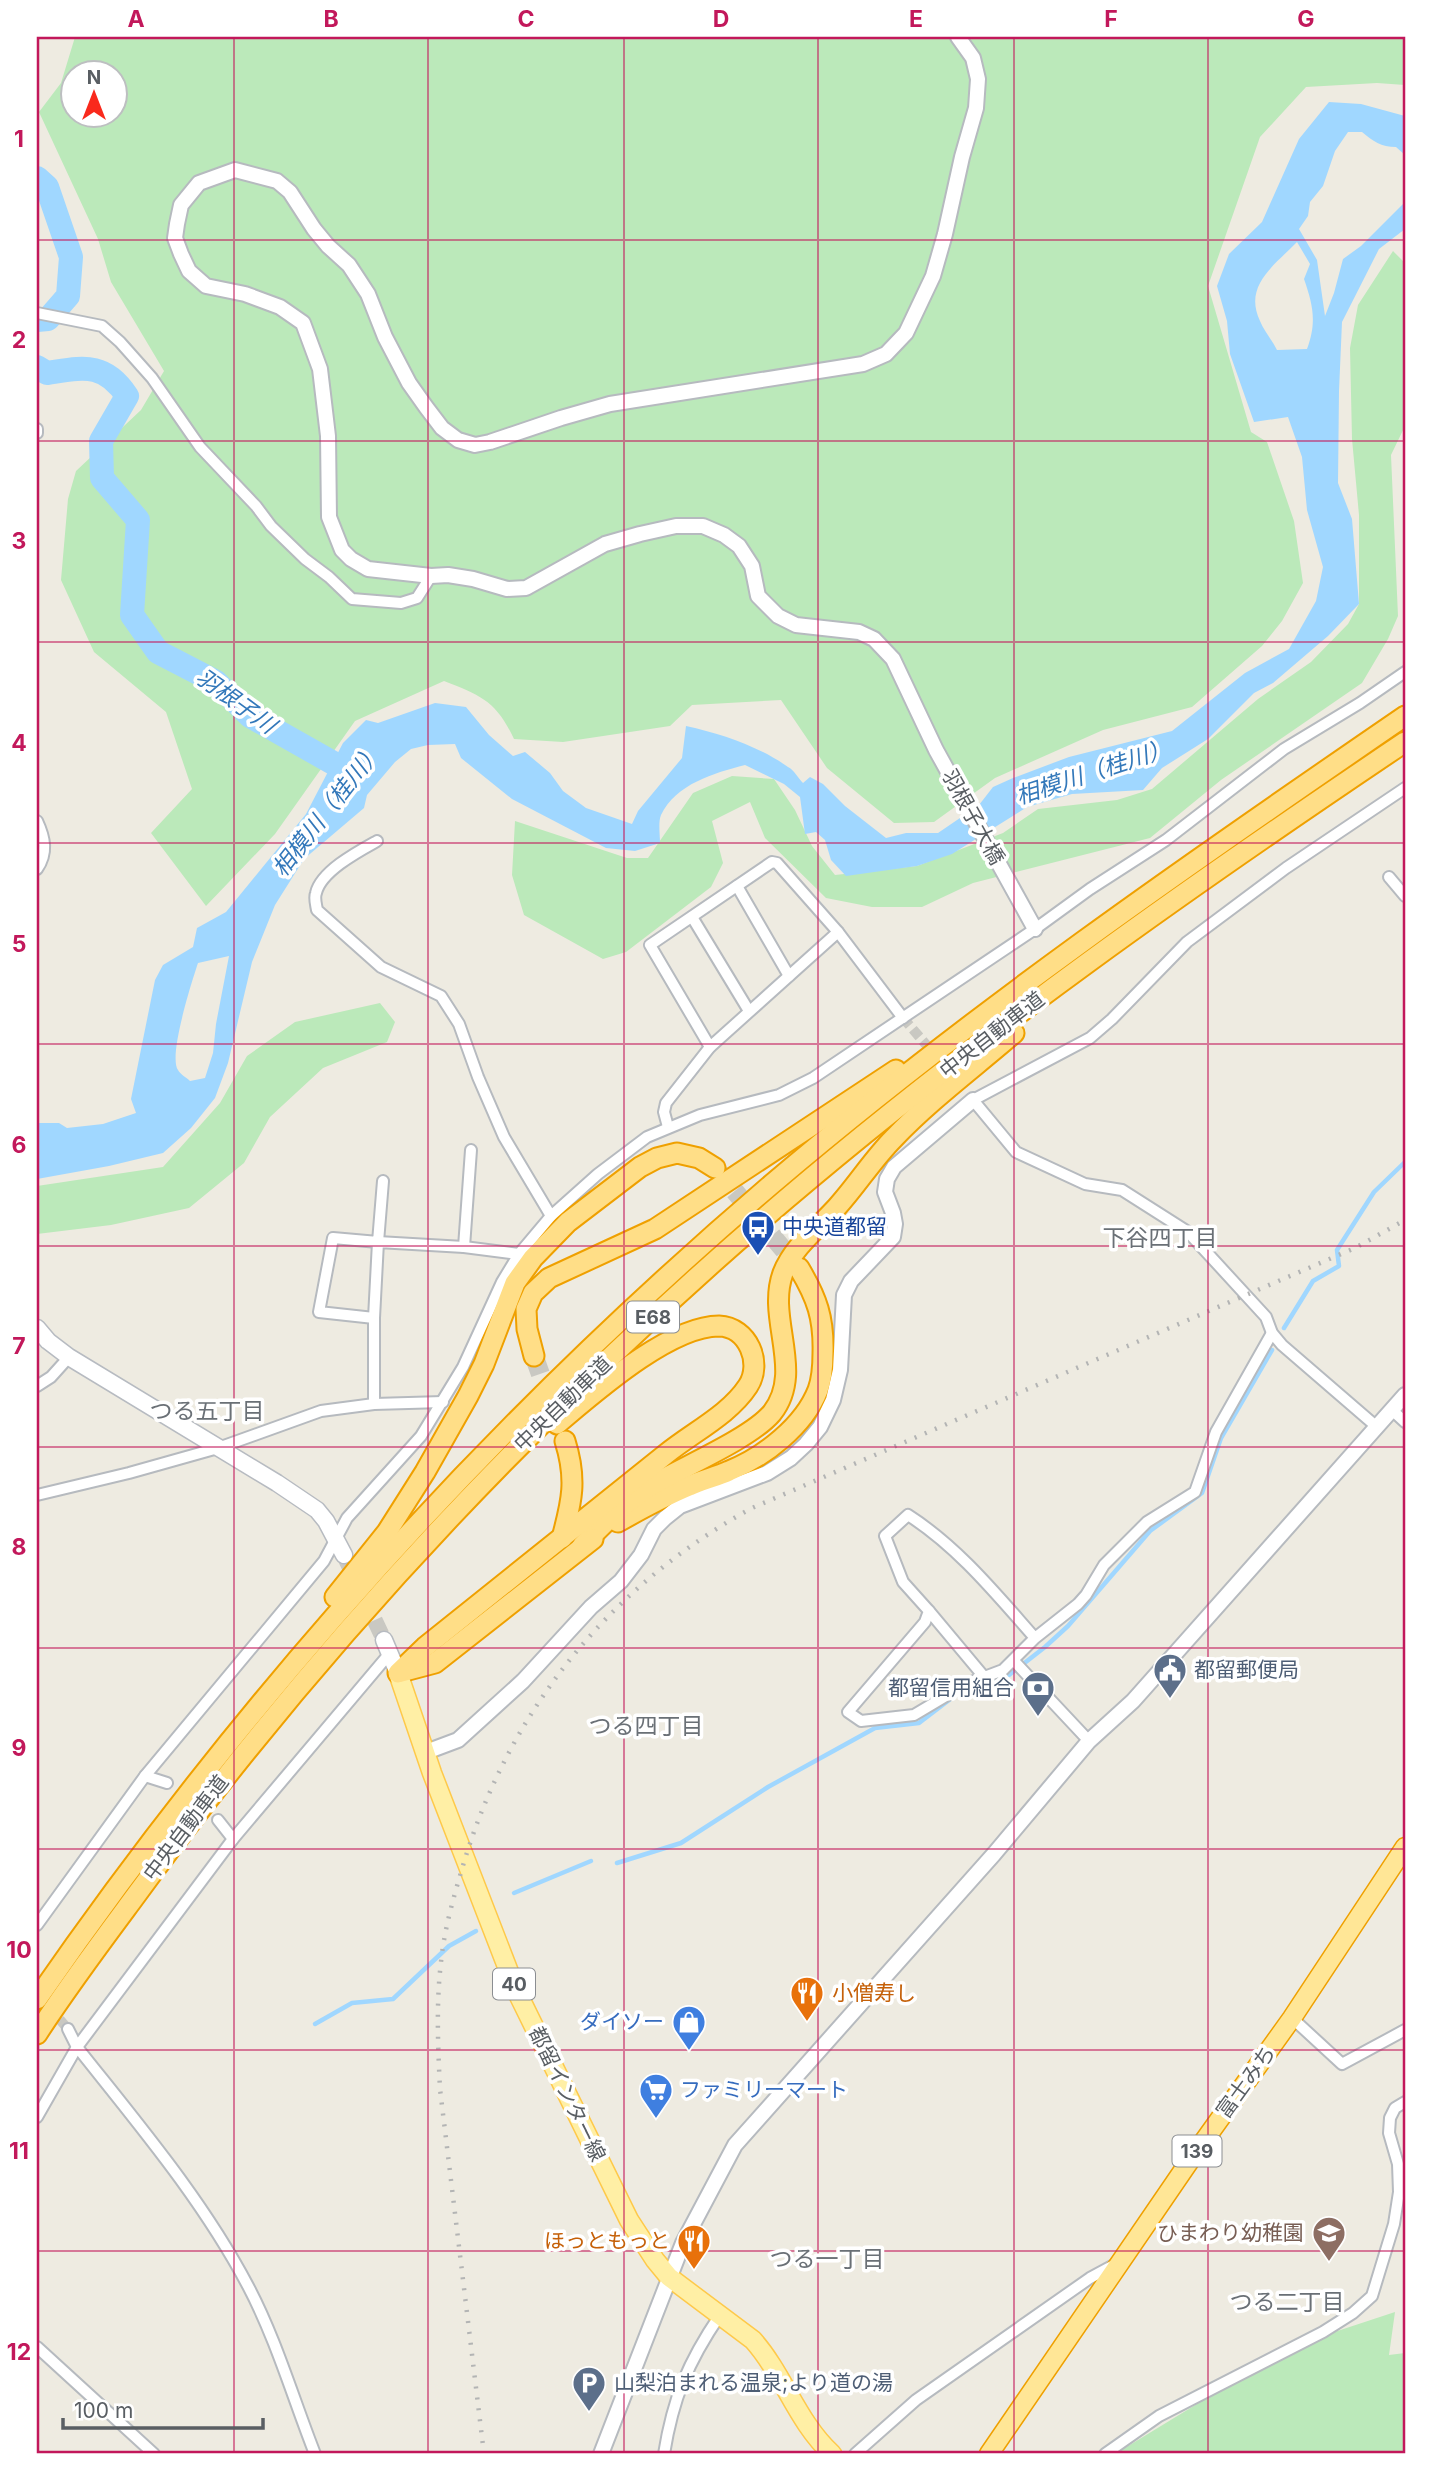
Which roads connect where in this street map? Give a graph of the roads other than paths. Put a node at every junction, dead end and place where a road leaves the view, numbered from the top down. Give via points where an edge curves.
1 (958, 37) edge
2 (39, 313) edge
3 (431, 576) junction
4 (1405, 672) edge
5 (1405, 716) edge
6 (1405, 741) edge
7 (1405, 788) edge
8 (37, 821) edge
9 (377, 841) dead end
10 (37, 869) edge
11 (1389, 877) dead end
12 (737, 886) junction
13 (1405, 897) edge
14 (692, 917) junction
15 (1142, 923) junction
16 (1035, 929) junction
17 (838, 932) junction
18 (789, 976) junction
19 (1024, 984) junction
20 (749, 1011) junction
21 (903, 1018) junction
22 (710, 1047) junction
23 (973, 1100) junction
24 (668, 1127) junction
25 (471, 1150) dead end
26 (715, 1168) tunnel mouth
27 (383, 1181) dead end
28 (551, 1216) junction
29 (378, 1242) junction
30 (464, 1247) junction
31 (519, 1254) junction
32 (799, 1268) tunnel mouth
33 (374, 1318) junction
34 (37, 1328) edge
35 (1272, 1333) junction
36 (534, 1356) tunnel mouth
37 (69, 1357) junction
38 (37, 1387) edge
39 (1405, 1395) edge
40 (443, 1402) junction
41 (374, 1404) junction
42 (1392, 1410) junction
43 (1405, 1422) edge
44 (1377, 1427) junction
45 (565, 1441) dead end
46 (218, 1448) junction
47 (37, 1495) edge
48 (336, 1538) junction
49 (562, 1538) junction
50 (582, 1546) junction
51 (344, 1555) tunnel mouth
52 (412, 1557) junction
53 (929, 1611) junction
54 (1035, 1638) junction
55 (387, 1647) joint
56 (1014, 1661) junction
57 (398, 1673) junction
58 (985, 1678) junction
59 (1089, 1741) junction
60 (426, 1752) junction
61 (210, 1763) junction
62 (145, 1776) junction
63 (167, 1783) dead end
64 (218, 1820) dead end
65 (233, 1839) junction
66 (1405, 1847) edge
67 (37, 1925) edge
68 (37, 1999) edge
69 (1292, 2018) junction
70 (68, 2029) tunnel mouth
71 (1405, 2030) edge
72 (37, 2034) edge
73 (78, 2047) junction
74 (1405, 2102) edge
75 (37, 2117) edge
76 (1121, 2261) junction
77 (669, 2277) junction
78 (720, 2315) junction
79 (37, 2347) edge
80 (154, 2454) edge
81 (315, 2454) edge
82 (601, 2454) edge
83 (664, 2454) edge
84 (832, 2454) edge
85 (855, 2454) edge
86 (989, 2454) edge
87 (1105, 2454) edge

1 - 3 street, 羽根子大橋 via 976,69 976,108 933,276 906,333 886,354 839,368 610,404 490,442 458,440 442,428 409,383 368,294 290,192 277,181 235,170 199,183 181,205 175,237 190,271 206,286 245,293 280,307 303,323 311,341 320,369 328,436 329,517 342,550 368,569
2 - 3 street via 102,326 120,342 152,378 200,447 271,526 352,599 409,601 417,598
3 - 16 street, 羽根子大橋 via 526,588 605,544 676,526 703,526 724,535 739,545 752,566 758,596 778,616 796,625 859,632 874,639 893,659 936,750
4 - 16 street via 1284,749 1166,841
5 - 19 highway, 中央自動車道 / E68
6 - 15 highway, 中央自動車道 / E68
7 - 23 street via 1186,942 1090,1038
8 - 10 street via 44,858
9 - 28 street via 327,875 316,891 317,910 380,967 442,996 459,1024 504,1137
11 - 13 street
12 - 14 street
12 - 17 street via 777,863
12 - 18 street
14 - 20 street
14 - 22 street via 650,945
15 - 50 highway via 894,1138 794,1255 779,1288 786,1359 784,1390 770,1415 636,1495
15 - 52 highway, 中央自動車道 / E68 via 1025,1009 786,1199 569,1397
16 - 21 street
17 - 18 street
17 - 21 street
18 - 20 street
19 - 36 highway via 655,1228 549,1278 533,1293 526,1309
19 - 61 highway, 中央自動車道 / E68 via 772,1185 554,1383 397,1545
20 - 22 street
21 - 24 street via 779,1095
22 - 24 street via 666,1103
23 - 35 street via 1016,1152 1085,1184 1122,1190 1188,1232 1266,1317
23 - 60 street via 894,1167 887,1179 885,1192 895,1224 892,1237 851,1281 844,1295 840,1370 833,1400 806,1444 767,1473 681,1506 665,1518 621,1581 523,1681 458,1740
24 - 28 street via 598,1174
25 - 30 street
26 - 61 highway via 677,1153 657,1157 568,1222 533,1258 515,1283 468,1396 387,1532
27 - 29 street
28 - 31 street
29 - 30 street
29 - 33 street
29 - 33 street via 332,1238 319,1312
30 - 31 street
31 - 40 street
32 - 50 highway via 821,1311 824,1335 818,1390 796,1424 757,1456 668,1495
33 - 41 street
34 - 37 main road
35 - 44 street
35 - 54 street via 1216,1432 1195,1492 1147,1522 1104,1565 1078,1604
37 - 38 street
37 - 46 main road
39 - 42 street
40 - 41 street
40 - 48 street via 421,1436 347,1518
41 - 46 street via 321,1411
42 - 43 street
42 - 44 street
44 - 59 street via 1133,1701
45 - 49 highway via 574,1480
46 - 47 street
46 - 48 main road via 317,1510
48 - 51 main road
48 - 62 street via 324,1561
49 - 52 highway via 736,1402 750,1383 754,1364 752,1349 740,1334 719,1326 699,1329 614,1377
49 - 57 highway
50 - 57 highway via 435,1663
52 - 72 highway, 中央自動車道 / E68 via 213,1792
53 - 54 street via 903,1582 885,1536 908,1515 943,1541
53 - 58 street
53 - 58 street via 925,1622 848,1712 861,1721 914,1715
54 - 56 street
55 - 57 main road
55 - 65 street
56 - 58 street
56 - 59 street
57 - 60 main road, 都留インター線 / 40
59 - 77 street via 735,2145
60 - 77 main road, 都留インター線 / 40 via 516,1990 629,2220
61 - 68 highway, 中央自動車道 / E68
62 - 63 street
62 - 67 street
64 - 65 street
65 - 73 street
66 - 69 highway, 富士みち / 139
69 - 71 street via 1342,2064
69 - 76 highway, 富士みち / 139
70 - 73 street
73 - 75 street
73 - 81 street via 196,2200 232,2257 265,2324
74 - 87 street via 1390,2118 1399,2192 1372,2296 1323,2332 1159,2416
76 - 85 street via 916,2400
76 - 86 highway, 富士みち / 139
77 - 78 main road, 都留インター線 / 40
77 - 82 street
78 - 83 street via 681,2384
78 - 84 main road, 都留インター線 / 40 via 753,2340 772,2362 805,2422
79 - 80 street

